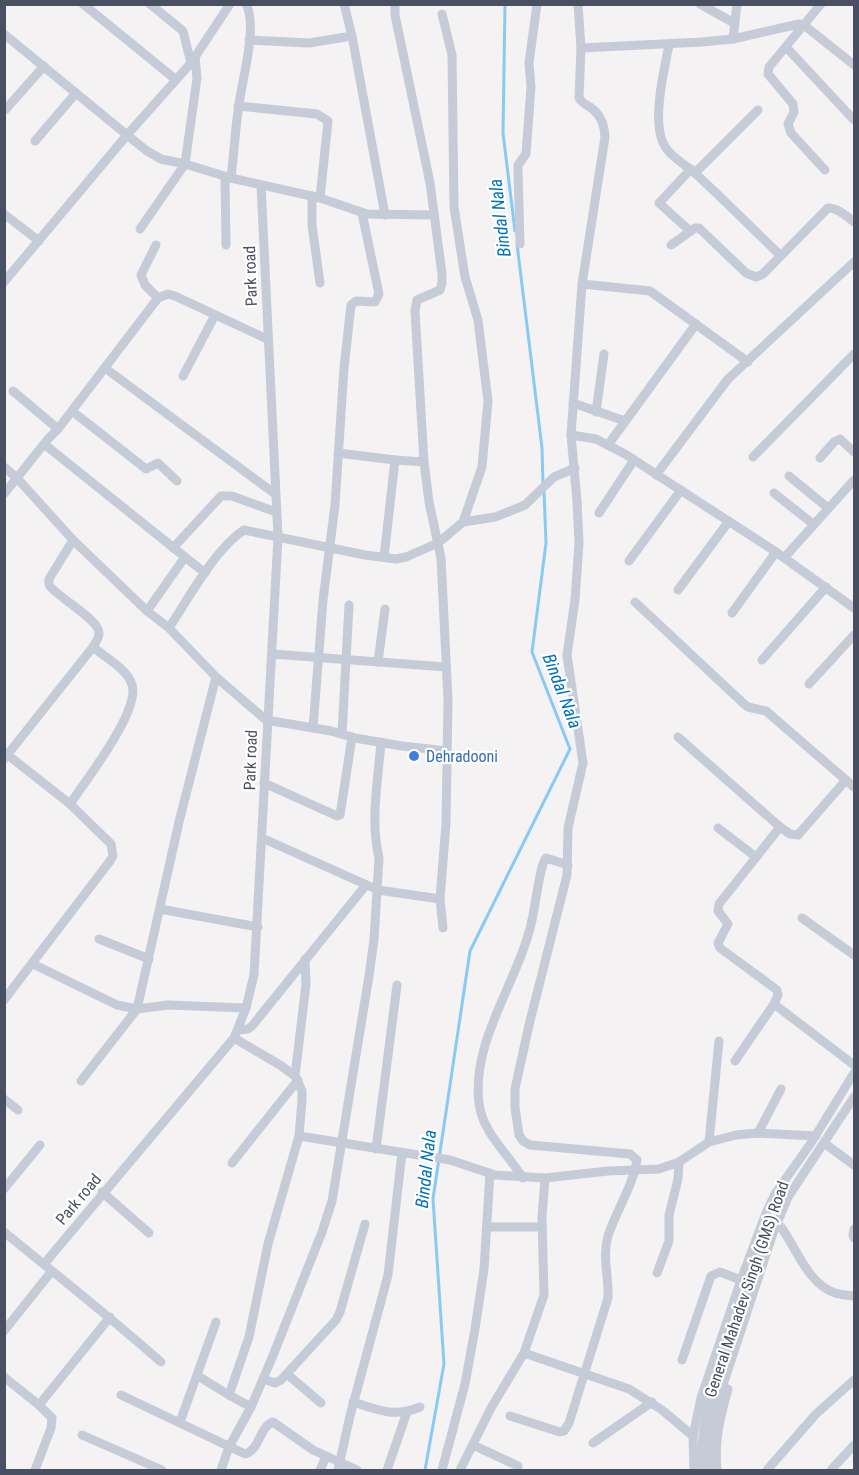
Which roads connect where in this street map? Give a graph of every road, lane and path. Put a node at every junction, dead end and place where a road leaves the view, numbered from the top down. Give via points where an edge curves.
1 (83, 4) edge
2 (150, 4) edge
3 (218, 4) edge
4 (246, 4) edge
5 (344, 4) edge
6 (395, 4) edge
7 (537, 4) edge
8 (578, 4) edge
9 (700, 4) edge
10 (736, 4) edge
11 (821, 4) edge
12 (228, 8) edge
13 (442, 14) dead end
14 (734, 23) junction
15 (804, 25) junction
16 (4, 34) edge
17 (352, 36) junction
18 (733, 39) junction
19 (249, 40) junction
20 (669, 45) junction
21 (786, 47) junction
22 (581, 48) junction
23 (193, 60) junction
24 (855, 65) edge
25 (44, 66) junction
26 (175, 79) junction
27 (76, 93) junction
28 (238, 106) junction
29 (5, 110) edge
30 (758, 110) dead end
31 (855, 120) edge
32 (127, 135) junction
33 (36, 141) dead end
34 (185, 164) junction
35 (825, 170) dead end
36 (693, 171) junction
37 (228, 178) junction
38 (261, 185) junction
39 (316, 197) junction
40 (362, 213) junction
41 (4, 214) edge
42 (385, 215) junction
43 (434, 215) junction
44 (855, 222) edge
45 (140, 229) dead end
46 (690, 231) junction
47 (39, 241) junction
48 (520, 244) dead end
49 (156, 245) dead end
50 (671, 245) dead end
51 (226, 246) dead end
52 (780, 255) junction
53 (855, 262) edge
54 (4, 282) edge
55 (320, 283) dead end
56 (582, 284) junction
57 (158, 298) junction
58 (215, 315) junction
59 (696, 324) junction
60 (267, 339) junction
61 (604, 354) dead end
62 (855, 354) edge
63 (748, 362) junction
64 (105, 368) junction
65 (183, 376) dead end
66 (13, 391) dead end
67 (573, 403) junction
68 (72, 411) junction
69 (596, 412) junction
70 (625, 421) junction
71 (58, 429) junction
72 (571, 435) junction
73 (44, 444) junction
74 (608, 444) junction
75 (855, 452) edge
76 (338, 453) junction
77 (753, 457) dead end
78 (820, 458) dead end
79 (395, 460) junction
80 (634, 460) junction
81 (424, 462) junction
82 (4, 467) edge
83 (575, 468) junction
84 (656, 475) junction
85 (789, 477) dead end
86 (17, 478) junction
87 (855, 480) edge
88 (177, 481) dead end
89 (681, 490) junction
90 (774, 493) dead end
91 (4, 494) edge
92 (275, 494) junction
93 (828, 508) junction
94 (276, 512) junction
95 (599, 513) dead end
96 (729, 521) junction
97 (463, 522) junction
98 (813, 524) junction
99 (278, 537) junction
100 (73, 540) junction
101 (438, 543) junction
102 (329, 547) junction
103 (173, 548) junction
104 (780, 555) junction
105 (184, 556) junction
106 (384, 557) junction
107 (629, 561) dead end
108 (205, 573) junction
109 (826, 587) junction
110 (678, 590) dead end
111 (635, 602) dead end
112 (349, 605) dead end
113 (855, 608) edge
114 (385, 609) dead end
115 (147, 611) junction
116 (732, 613) dead end
117 (169, 628) junction
118 (855, 635) edge
119 (93, 647) junction
120 (272, 654) junction
121 (319, 658) junction
122 (346, 660) junction
123 (762, 660) dead end
124 (378, 662) junction
125 (446, 667) junction
126 (216, 677) junction
127 (809, 684) dead end
128 (266, 720) junction
129 (313, 728) junction
130 (342, 734) junction
131 (352, 737) junction
132 (678, 737) dead end
133 (381, 742) junction
134 (447, 751) junction
135 (6, 755) edge
136 (846, 780) junction
137 (264, 783) junction
138 (855, 788) edge
139 (70, 804) junction
140 (780, 826) junction
141 (718, 828) dead end
142 (262, 838) junction
143 (756, 857) junction
144 (568, 865) junction
145 (366, 885) junction
146 (378, 890) junction
147 (440, 899) junction
148 (160, 909) junction
149 (802, 918) dead end
150 (258, 927) junction
151 (443, 928) dead end
152 (99, 939) dead end
153 (855, 955) edge
154 (149, 958) junction
155 (305, 959) junction
156 (33, 964) junction
157 (397, 985) dead end
158 (4, 1000) edge
159 (774, 1004) junction
160 (246, 1008) junction
161 (137, 1009) junction
162 (236, 1034) junction
163 (719, 1041) dead end
164 (735, 1061) dead end
165 (855, 1065) edge
166 (855, 1073) edge
167 (296, 1078) junction
168 (81, 1081) dead end
169 (781, 1089) dead end
170 (855, 1097) edge
171 (4, 1099) edge
172 (18, 1110) dead end
173 (759, 1133) junction
174 (299, 1136) junction
175 (816, 1136) junction
176 (709, 1142) junction
177 (824, 1143) junction
178 (342, 1144) junction
179 (40, 1145) dead end
180 (376, 1149) junction
181 (402, 1153) junction
182 (679, 1162) junction
183 (232, 1163) dead end
184 (855, 1165) edge
185 (634, 1169) junction
186 (490, 1173) junction
187 (523, 1178) junction
188 (545, 1178) junction
189 (789, 1185) junction
190 (4, 1189) edge
191 (102, 1192) junction
192 (784, 1196) junction
193 (365, 1224) dead end
194 (487, 1227) junction
195 (542, 1227) junction
196 (781, 1227) junction
197 (855, 1229) edge
198 (4, 1232) edge
199 (148, 1233) dead end
200 (855, 1238) edge
201 (44, 1264) junction
202 (51, 1272) junction
203 (657, 1273) dead end
204 (741, 1280) junction
205 (855, 1296) edge
206 (110, 1317) junction
207 (216, 1322) dead end
208 (4, 1331) edge
209 (524, 1353) junction
210 (682, 1360) dead end
211 (161, 1362) dead end
212 (584, 1372) junction
213 (287, 1374) junction
214 (198, 1376) junction
215 (4, 1377) edge
216 (263, 1379) junction
217 (855, 1380) edge
218 (122, 1395) dead end
219 (229, 1395) junction
220 (353, 1402) junction
221 (652, 1402) junction
222 (321, 1403) dead end
223 (39, 1405) junction
224 (251, 1407) junction
225 (420, 1407) dead end
226 (407, 1412) junction
227 (510, 1416) dead end
228 (180, 1422) junction
229 (82, 1435) dead end
230 (693, 1437) junction
231 (592, 1443) dead end
232 (473, 1445) junction
233 (855, 1445) edge
234 (229, 1447) junction
235 (326, 1457) junction
236 (518, 1466) dead end
237 (338, 1467) edge
238 (34, 1470) edge
239 (158, 1470) edge
240 (220, 1470) edge
241 (320, 1470) edge
242 (357, 1470) edge
243 (387, 1470) edge
244 (442, 1470) edge
245 (460, 1470) edge
246 (694, 1470) edge
247 (702, 1470) edge
248 (710, 1470) edge
249 (717, 1470) edge
250 (767, 1470) edge
251 (831, 1470) edge

1 - 26 street
2 - 23 street via 183,31
3 - 12 street
4 - 19 street via 250,13
5 - 17 street
6 - 43 street
7 - 48 street via 529,63 526,154 518,170
8 - 22 street
9 - 14 street
10 - 14 street
11 - 15 street
12 - 23 street
13 - 97 street via 452,55 453,207 465,277 478,320 488,401 482,467
14 - 18 street
15 - 18 street
15 - 21 street
15 - 24 street
16 - 25 street
17 - 19 street via 309,43
17 - 42 street
18 - 20 street
19 - 28 street
20 - 22 street
20 - 36 street via 659,104 661,138 668,151
21 - 31 street
21 - 35 street via 769,67 768,74 793,104 788,124 791,133
22 - 56 street via 580,102 598,115 604,137
23 - 26 street
23 - 34 street via 197,78
25 - 27 street
25 - 29 street
26 - 32 street
27 - 32 street
27 - 33 street
28 - 37 street
28 - 39 street via 317,114 328,121
30 - 36 street
32 - 34 street via 155,156
32 - 47 street
34 - 37 street
34 - 45 street
36 - 46 street via 659,203
36 - 52 street
37 - 38 street
37 - 51 street
38 - 39 street
38 - 60 street, Park road
39 - 40 street
39 - 55 street via 312,225
40 - 42 street
40 - 76 street via 379,294 375,302 356,301 351,305
41 - 47 street
42 - 43 street
43 - 81 street via 442,283 440,290 417,300 415,305
44 - 52 street via 828,208
46 - 50 street
46 - 52 street via 702,231 752,276 763,274
47 - 54 street
49 - 57 street via 141,275 144,285
53 - 63 street
56 - 59 street via 650,291
56 - 67 street
57 - 58 street via 175,296
57 - 64 street
58 - 60 street
58 - 65 street
59 - 63 street
59 - 70 street
60 - 92 street, Park road
61 - 69 street
62 - 77 street
63 - 84 street via 728,380
64 - 68 street
64 - 92 street
66 - 71 street
67 - 69 street
67 - 72 street
68 - 71 street
68 - 88 street via 146,469 158,463
69 - 70 street
70 - 74 street
71 - 73 street
72 - 74 street
72 - 83 street
73 - 86 street
73 - 103 street
74 - 80 street
75 - 78 street via 840,439
76 - 79 street
76 - 102 street
79 - 81 street
79 - 106 street
80 - 84 street
80 - 95 street
81 - 101 street
82 - 86 street
83 - 97 street via 560,473 525,505 508,513
83 - 144 street via 579,543 567,654 583,763 568,828
84 - 89 street
85 - 93 street
86 - 91 street
86 - 100 street
87 - 93 street
89 - 96 street
89 - 107 street
90 - 98 street
92 - 94 street, Park road
93 - 98 street
94 - 99 street, Park road
94 - 103 street via 232,496 221,496
96 - 104 street
96 - 110 street
97 - 101 street
98 - 104 street
99 - 102 street
99 - 108 street via 244,530
99 - 120 street, Park road
100 - 115 street
100 - 119 street via 48,583 98,627 99,636
101 - 106 street via 406,557
101 - 125 street
102 - 106 street
102 - 121 street
103 - 105 street
104 - 109 street
104 - 116 street
105 - 108 street
105 - 115 street
108 - 117 street
109 - 113 street
109 - 123 street
111 - 136 street via 743,703 766,711
112 - 122 street
114 - 124 street
115 - 117 street
117 - 126 street
118 - 127 street
119 - 135 street
119 - 139 street via 128,675 134,696 124,723
120 - 121 street
120 - 128 street, Park road
121 - 122 street
121 - 129 street
122 - 124 street
122 - 130 street
124 - 125 street
125 - 134 street
126 - 128 street
126 - 148 street
128 - 129 street
128 - 137 street, Park road
129 - 130 street
130 - 131 street
131 - 133 street
131 - 137 street via 338,816
132 - 140 street
133 - 134 street
133 - 146 street via 375,834
134 - 147 street
135 - 139 street
136 - 138 street
136 - 140 street via 798,835
137 - 142 street, Park road
139 - 156 street via 111,844 112,856
140 - 143 street
141 - 143 street
142 - 145 street
142 - 150 street, Park road
143 - 159 street via 719,904 718,911 728,924 718,943 777,990
144 - 185 street via 518,1074 516,1122 523,1141 530,1145 630,1154 637,1160
144 - 187 street via 546,858 542,864 528,938 480,1062 482,1118
145 - 146 street
145 - 155 street
146 - 147 street
146 - 178 street via 369,976
147 - 151 street
148 - 150 street
148 - 154 street
149 - 153 street
150 - 160 street, Park road via 254,975
152 - 154 street
154 - 161 street
155 - 162 street via 252,1026
155 - 167 street
156 - 158 street
156 - 161 street via 117,1005
157 - 180 street
159 - 164 street
159 - 165 street
160 - 161 street via 168,1005
160 - 162 street, Park road
161 - 168 street
162 - 167 street
162 - 191 street, Park road
163 - 176 street
166 - 175 street
167 - 174 street via 302,1100
167 - 183 street
169 - 173 street
170 - 177 street, General Mahadev Singh (GMS) Road
171 - 172 street
173 - 175 street
173 - 176 street
174 - 178 street
174 - 219 street via 268,1244 249,1337
175 - 189 street
176 - 182 street
177 - 184 street
177 - 189 street, General Mahadev Singh (GMS) Road
178 - 180 street
178 - 216 street via 327,1218
179 - 190 street
180 - 181 street
181 - 186 street via 450,1160
181 - 220 street via 388,1275
182 - 185 street via 659,1169
182 - 203 street via 669,1215 669,1240
185 - 188 street
185 - 212 street via 608,1237 608,1298
186 - 187 street
186 - 194 street
187 - 188 street
188 - 195 street
189 - 192 street
189 - 196 street, General Mahadev Singh (GMS) Road via 791,1202
189 - 204 street, General Mahadev Singh (GMS) Road via 775,1194
191 - 199 street
191 - 201 street, Park road
192 - 247 street via 720,1365 705,1416
192 - 248 street via 715,1409 709,1438
193 - 213 street via 336,1320
194 - 195 street
194 - 244 street via 465,1384
195 - 209 street via 544,1295
196 - 205 street via 816,1280 836,1293
196 - 249 street, General Mahadev Singh (GMS) Road via 722,1408 715,1450
197 - 200 street
198 - 201 street
201 - 202 street
202 - 206 street
202 - 208 street
204 - 210 street via 720,1272 711,1276
204 - 230 street, General Mahadev Singh (GMS) Road via 701,1398
206 - 211 street
206 - 223 street
207 - 214 street
209 - 212 street
209 - 232 street
212 - 221 street
212 - 227 street via 576,1406 564,1431 556,1432
213 - 216 street via 278,1382
213 - 222 street
214 - 219 street
214 - 228 street
215 - 223 street
216 - 224 street
217 - 250 street via 816,1414
218 - 228 street
219 - 224 street
220 - 226 street via 393,1413
220 - 237 street
221 - 230 street
221 - 231 street
223 - 238 street via 52,1423
224 - 234 street
225 - 226 street
226 - 243 street
228 - 234 street
229 - 239 street
230 - 246 street, General Mahadev Singh (GMS) Road
232 - 236 street
232 - 245 street
233 - 251 street
234 - 235 street via 247,1454 273,1422
234 - 240 street
235 - 237 street
235 - 241 street
237 - 242 street

